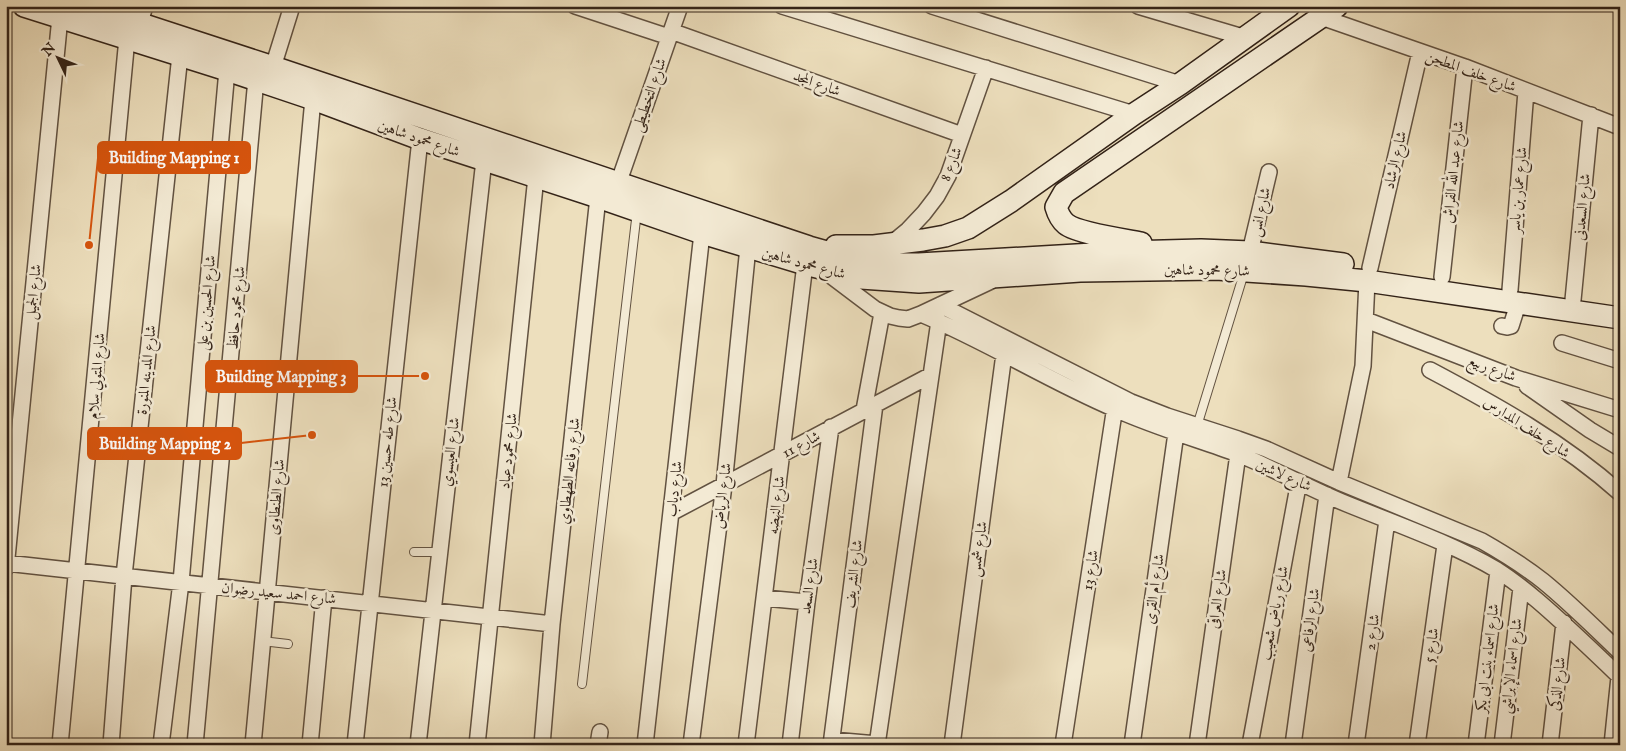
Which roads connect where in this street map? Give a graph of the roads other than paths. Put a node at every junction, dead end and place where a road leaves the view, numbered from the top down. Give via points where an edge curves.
1 (86, 6) edge
2 (292, 6) edge
3 (575, 6) edge
4 (680, 6) edge
5 (782, 6) edge
6 (932, 6) edge
7 (1138, 6) edge
8 (1289, 6) edge
9 (32, 8) edge
10 (1329, 12) edge
11 (60, 17) junction
12 (137, 22) edge
13 (670, 34) junction
14 (1246, 38) junction
15 (1420, 52) junction
16 (180, 55) junction
17 (273, 67) junction
18 (1465, 67) junction
19 (986, 68) junction
20 (227, 70) junction
21 (256, 80) junction
22 (1180, 84) junction
23 (1526, 91) junction
24 (313, 99) junction
25 (1134, 114) junction
26 (1591, 115) junction
27 (1620, 127) edge
28 (962, 135) junction
29 (420, 139) junction
30 (484, 160) junction
31 (537, 167) junction
32 (1269, 172) dead end
33 (618, 184) junction
34 (598, 197) junction
35 (637, 211) junction
36 (702, 233) junction
37 (891, 244) junction
38 (748, 247) junction
39 (1176, 250) junction
40 (811, 260) junction
41 (1248, 261) junction
42 (1369, 275) junction
43 (1004, 276) junction
44 (1442, 278) junction
45 (1514, 297) junction
46 (1573, 300) junction
47 (940, 305) junction
48 (1620, 305) edge
49 (882, 313) junction
50 (921, 314) junction
51 (1620, 318) edge
52 (1366, 320) junction
53 (939, 321) junction
54 (962, 324) junction
55 (1502, 326) dead end
56 (1562, 343) dead end
57 (1004, 354) junction
58 (1620, 361) edge
59 (1430, 370) dead end
60 (931, 375) junction
61 (1516, 378) junction
62 (1115, 402) junction
63 (870, 407) junction
64 (1620, 410) edge
65 (1197, 426) junction
66 (831, 428) junction
67 (1176, 433) junction
68 (1620, 448) edge
69 (782, 454) junction
70 (1238, 454) junction
71 (1281, 464) junction
72 (1299, 481) junction
73 (1339, 482) junction
74 (724, 485) junction
75 (1618, 488) edge
76 (1327, 494) junction
77 (671, 513) junction
78 (1387, 520) junction
79 (1445, 545) junction
80 (414, 552) dead end
81 (439, 552) junction
82 (6, 562) edge
83 (6, 568) edge
84 (78, 570) junction
85 (1498, 571) junction
86 (124, 576) junction
87 (1542, 580) junction
88 (181, 582) junction
89 (210, 585) junction
90 (1526, 591) junction
91 (267, 592) junction
92 (324, 598) junction
93 (764, 598) junction
94 (807, 602) junction
95 (369, 603) junction
96 (432, 610) junction
97 (490, 617) junction
98 (552, 624) junction
99 (1564, 624) junction
100 (262, 641) junction
101 (288, 644) dead end
102 (1620, 652) edge
103 (1619, 677) edge
104 (582, 684) dead end
105 (831, 742) edge
106 (877, 744) edge
107 (60, 745) edge
108 (111, 745) edge
109 (161, 745) edge
110 (195, 745) edge
111 (253, 745) edge
112 (310, 745) edge
113 (354, 745) edge
114 (418, 745) edge
115 (477, 745) edge
116 (542, 745) edge
117 (645, 745) edge
118 (691, 745) edge
119 (746, 745) edge
120 (790, 745) edge
121 (952, 745) edge
122 (1063, 745) edge
123 (1132, 745) edge
124 (1197, 745) edge
125 (1250, 745) edge
126 (1293, 745) edge
127 (1356, 745) edge
128 (1417, 745) edge
129 (1476, 745) edge
130 (1502, 745) edge
131 (1550, 745) edge
132 (1612, 745) edge

1 - 12 main road, شارع محمود شاهين
2 - 17 street
3 - 13 street, شارع المجد
4 - 13 street, شارع التخطيطى
5 - 19 street
6 - 22 street
7 - 14 street
8 - 14 main road
9 - 11 main road, شارع محمود شاهين
10 - 15 street, شارع خلف المطحن
10 - 39 main road via 1064,193 1056,207 1067,225
11 - 12 main road, شارع محمود شاهين
11 - 82 street, شارع الجميل
12 - 16 main road, شارع محمود شاهين
12 - 17 main road, شارع محمود شاهين
12 - 84 street, شارع المتولي سلام
13 - 28 street, شارع المجد
13 - 33 street, شارع التخطيطى
14 - 22 main road
15 - 18 street, شارع خلف المطحن
15 - 42 street, شارع الرشاد
16 - 20 main road, شارع محمود شاهين
16 - 86 street, شارع المدينه المنورة
17 - 31 main road, شارع محمود شاهين
18 - 23 street, شارع خلف المطحن
18 - 44 street, شارع عبد الله الفراش
19 - 25 street
19 - 28 street, شارع 8
20 - 21 main road, شارع محمود شاهين
20 - 88 street, شارع الحسين بن على
21 - 24 main road, شارع محمود شاهين
21 - 89 street, شارع محمود حافظ
22 - 25 main road
23 - 26 street, شارع خلف المطحن
23 - 45 street, شارع عمار بن ياسر
24 - 29 main road, شارع محمود شاهين
24 - 91 street, شارع الطنطاوى
25 - 37 main road via 968,228 945,236
26 - 27 street, شارع خلف المطحن
26 - 46 street, شارع السعدنى
28 - 37 street, شارع 8 via 948,176 937,196 908,230
29 - 30 main road, شارع محمود شاهين
29 - 95 street, شارع طه حسين 13
30 - 31 main road, شارع محمود شاهين
30 - 81 street, شارع العيسوي
31 - 33 main road, شارع محمود شاهين
31 - 34 main road, شارع محمود شاهين
31 - 97 street, شارع محمود عياد
32 - 41 street, شارع انس
33 - 40 main road, شارع محمود شاهين
34 - 35 main road, شارع محمود شاهين
34 - 98 street, شارع رفاعه الطهطاوي
35 - 36 main road, شارع محمود شاهين
35 - 104 lane
36 - 38 main road, شارع محمود شاهين
36 - 77 street, شارع دياب
37 - 40 main road
38 - 40 main road, شارع محمود شاهين
38 - 74 street, شارع الرياض
39 - 40 main road, شارع محمود شاهين via 919,264 867,261 830,253
39 - 41 main road, شارع محمود شاهين
40 - 43 main road, شارع محمود شاهين via 861,278 890,281
40 - 49 street
40 - 69 street, شارع النهضه
41 - 42 main road, شارع محمود شاهين
41 - 43 main road, شارع محمود شاهين
41 - 65 lane
42 - 44 main road, شارع محمود شاهين
42 - 45 main road, شارع محمود شاهين
42 - 52 street, شارع الرشاد
43 - 47 street
44 - 45 main road, شارع محمود شاهين
45 - 46 main road, شارع محمود شاهين
45 - 51 main road, شارع محمود شاهين
45 - 55 street, شارع عمار بن ياسر via 1511,326
46 - 48 main road, شارع محمود شاهين
47 - 50 street
47 - 54 street, شارع لاشين
49 - 50 street via 899,318
49 - 63 street, شارع الشريف
50 - 53 street, شارع لاشين
52 - 61 street, شارع ربيع
52 - 73 street, شارع الرشاد via 1360,388
53 - 54 street, شارع لاشين
53 - 60 street
54 - 57 street, شارع لاشين
54 - 62 street, شارع لاشين
56 - 58 street
57 - 62 street, شارع لاشين via 1084,395
57 - 121 street, شارع شمس
59 - 75 street, شارع خلف المدارس via 1513,415
60 - 63 street, شارع 11
60 - 106 street
61 - 64 street, شارع ربيع
61 - 68 street
62 - 65 street, شارع لاشين via 1148,409
62 - 67 street, شارع لاشين
62 - 122 street, شارع 13
63 - 66 street, شارع 11
63 - 105 street, شارع الشريف
65 - 71 street, شارع لاشين via 1238,438
66 - 69 street, شارع 11
66 - 94 street, شارع السعد
67 - 70 street, شارع لاشين
67 - 123 street, شارع أم القرى
69 - 74 street, شارع 11
69 - 93 street, شارع النهضه
70 - 71 street, شارع لاشين
70 - 124 street, شارع العراقى
71 - 72 street, شارع لاشين
71 - 73 street, شارع لاشين
72 - 76 street, شارع لاشين
72 - 125 street, شارع رياض شعيب
73 - 87 street, شارع لاشين via 1482,541
74 - 77 street, شارع 11
74 - 118 street, شارع الرياض
76 - 78 street, شارع لاشين
76 - 126 street, شارع الرفاعى
77 - 117 street, شارع دياب
78 - 79 street, شارع لاشين
78 - 127 street, شارع 2
79 - 85 street, شارع لاشين
79 - 128 street, شارع 5
80 - 81 lane
81 - 96 street, شارع العيسوي
82 - 83 street, شارع الجميل
82 - 84 street, شارع احمد سعيد رضوان
84 - 86 street, شارع احمد سعيد رضوان
84 - 107 street, شارع المتولي سلام
85 - 90 street, شارع لاشين
85 - 129 street, شارع اسماء بنت ابى بكر
86 - 88 street, شارع احمد سعيد رضوان
86 - 108 street, شارع المدينه المنورة
87 - 90 street
87 - 102 street, شارع لاشين
88 - 89 street, شارع احمد سعيد رضوان
88 - 109 street, شارع الحسين بن على
89 - 91 street, شارع احمد سعيد رضوان
89 - 110 street, شارع محمود حافظ
90 - 99 street, شارع لاشين
90 - 130 street, شارع اسماء الإبراشي
91 - 92 street, شارع احمد سعيد رضوان
91 - 100 street, شارع الطنطاوى
92 - 95 street, شارع احمد سعيد رضوان
92 - 112 street
93 - 94 street
93 - 119 street, شارع النهضه
94 - 120 street, شارع السعد
95 - 96 street, شارع احمد سعيد رضوان
95 - 113 street, شارع طه حسين 13
96 - 97 street, شارع احمد سعيد رضوان
96 - 114 street, شارع العيسوي
97 - 98 street, شارع احمد سعيد رضوان
97 - 115 street, شارع محمود عياد
98 - 116 street, شارع رفاعه الطهطاوي
99 - 103 street, شارع لاشين
99 - 131 street, شارع الذكى
100 - 101 lane
100 - 111 street, شارع الطنطاوى
103 - 132 street
105 - 106 street

